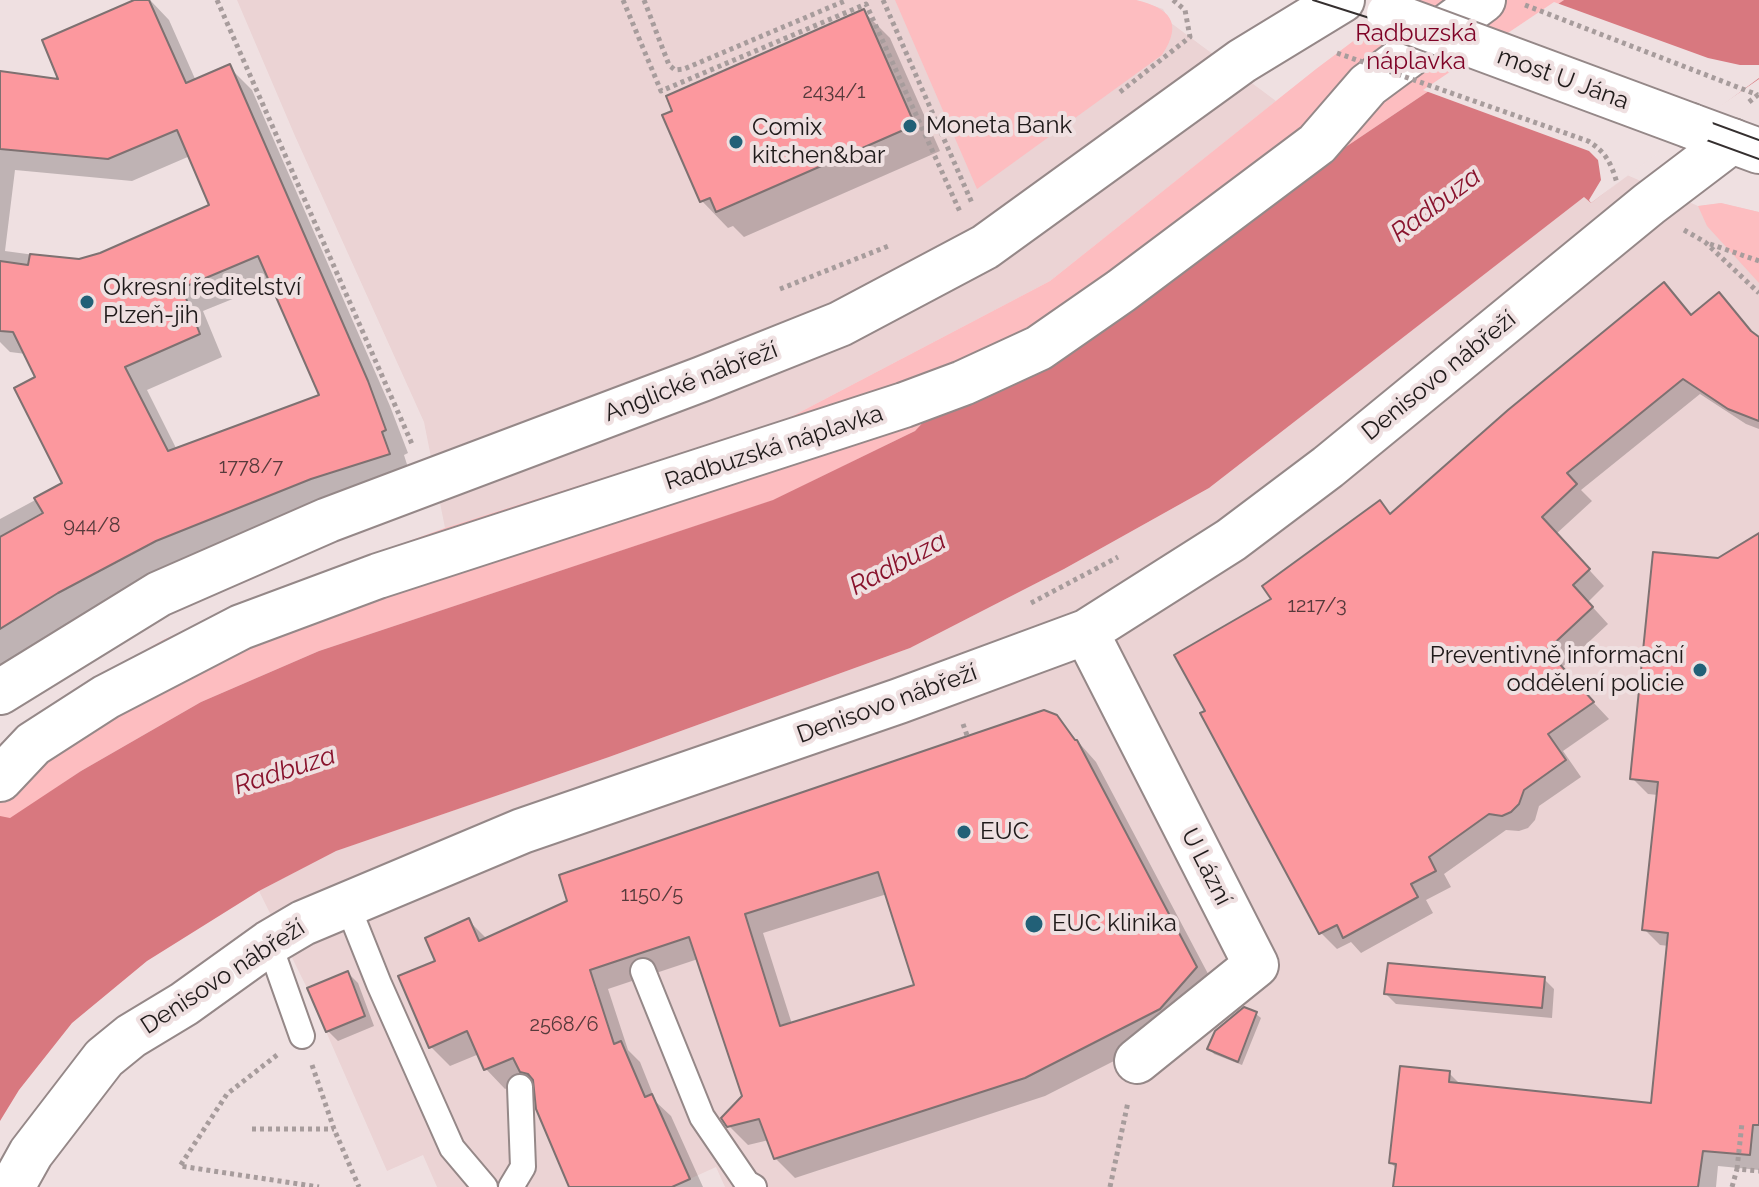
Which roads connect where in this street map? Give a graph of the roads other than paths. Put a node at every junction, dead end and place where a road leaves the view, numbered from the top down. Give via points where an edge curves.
1 (1344, 0) edge
2 (1483, 0) edge
3 (1745, 146) edge
4 (1086, 632) junction
5 (0, 692) edge
6 (0, 779) edge
7 (347, 904) junction
8 (269, 943) junction
9 (643, 971) dead end
10 (302, 1036) road end
11 (1137, 1061) road end
12 (520, 1087) dead end
13 (12, 1187) edge
14 (485, 1187) edge
15 (511, 1187) edge
16 (754, 1187) edge

1 - 3 street, most U Jána, bridge
1 - 5 street, Anglické nábřeží via 1242,61 985,247 840,324 328,520 159,594
2 - 6 street, Radbuzská náplavka via 1368,85 1317,144 1039,348 904,405 378,576 241,627 106,697 33,744
3 - 4 street, Denisovo nábřeží via 1649,204 1231,540
4 - 7 street, Denisovo nábřeží via 522,831
4 - 11 street, U Lázní via 1256,965
7 - 8 street, Denisovo nábřeží
7 - 14 lane via 452,1148
8 - 10 lane
8 - 13 street, Denisovo nábřeží via 104,1058 31,1153
9 - 16 lane via 702,1117
12 - 15 lane via 523,1167

